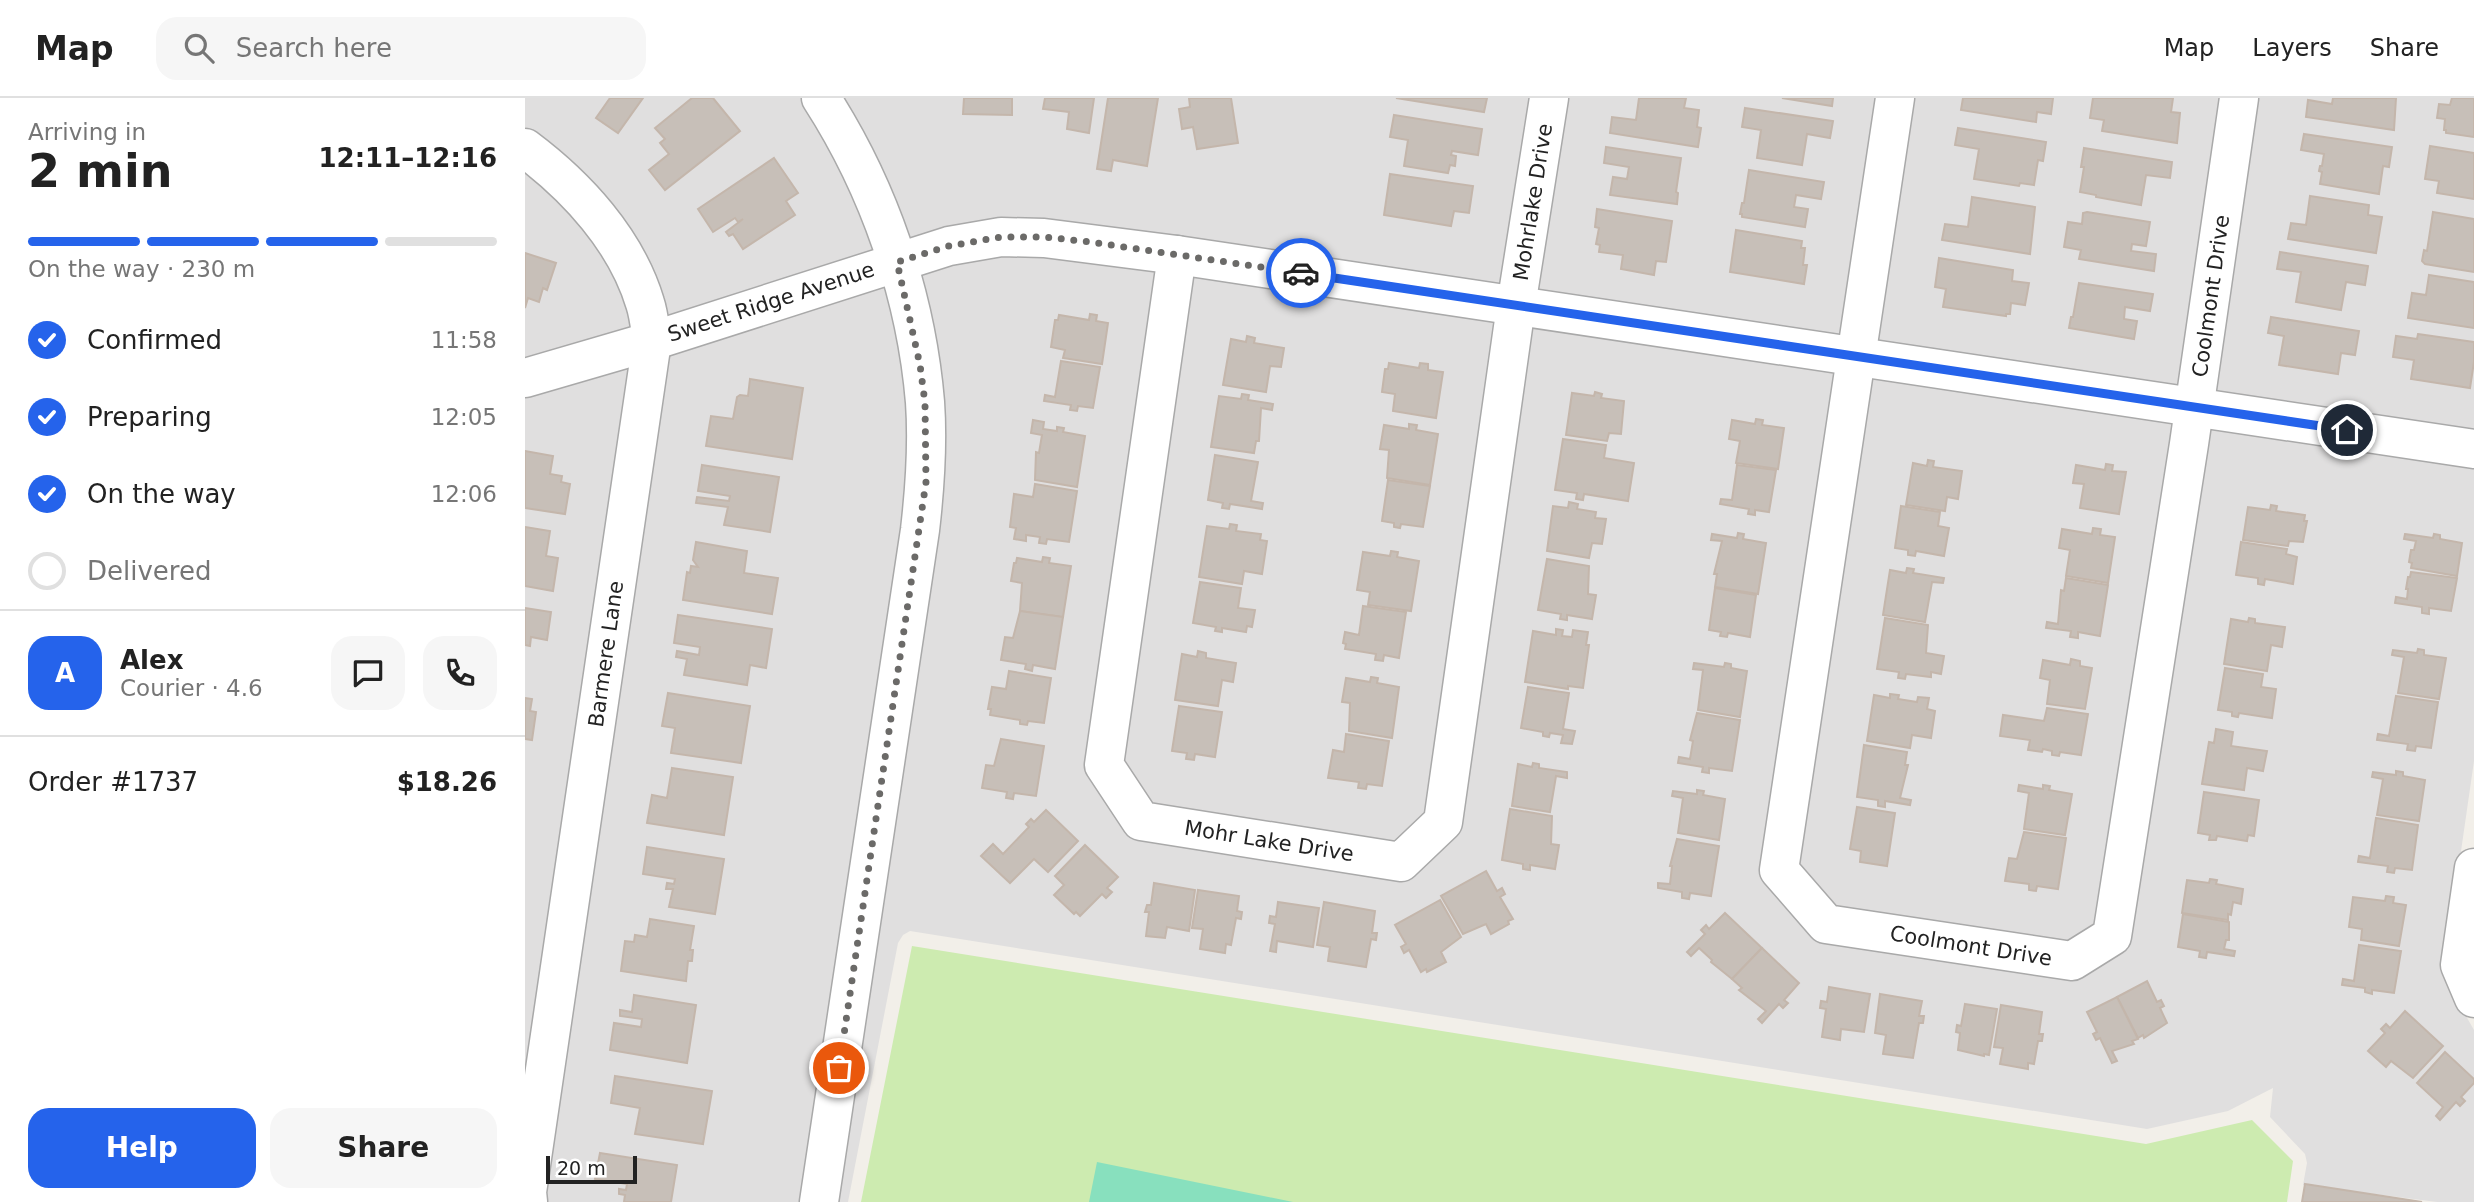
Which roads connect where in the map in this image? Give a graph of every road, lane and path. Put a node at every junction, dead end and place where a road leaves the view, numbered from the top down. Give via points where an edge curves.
1 (821, 98) edge
2 (1549, 98) edge
3 (1895, 98) edge
4 (2239, 98) edge
5 (525, 148) edge
6 (1178, 255) junction
7 (897, 262) junction
8 (1517, 306) junction
9 (652, 341) junction
10 (1858, 356) junction
11 (525, 378) edge
12 (2194, 407) junction
13 (2474, 449) edge
14 (2474, 868) edge
15 (2474, 998) edge
16 (528, 1202) edge
17 (819, 1202) edge

1 - 7 street via 859,164
2 - 8 street, Mohrlake Drive
3 - 10 street, Coolmont Drive
4 - 12 street, Coolmont Drive
5 - 9 street, Barmere Lane via 574,191 610,234 632,269 646,305
6 - 7 street, Sweet Ridge Avenue via 1044,237 1001,237
6 - 8 street, Sweet Ridge Avenue
6 - 8 street, Mohr Lake Drive via 1104,765 1142,821 1401,862 1443,822
7 - 9 street, Sweet Ridge Avenue
7 - 17 street via 920,365 926,482
8 - 10 street, Sweet Ridge Avenue
9 - 11 street, Sweet Ridge Avenue
9 - 16 street, Barmere Lane
10 - 12 street, Sweet Ridge Avenue
10 - 12 street, Coolmont Drive via 1779,870 1826,923 2072,961 2112,936
12 - 13 street, Sweet Ridge Avenue
14 - 15 street via 2460,965

